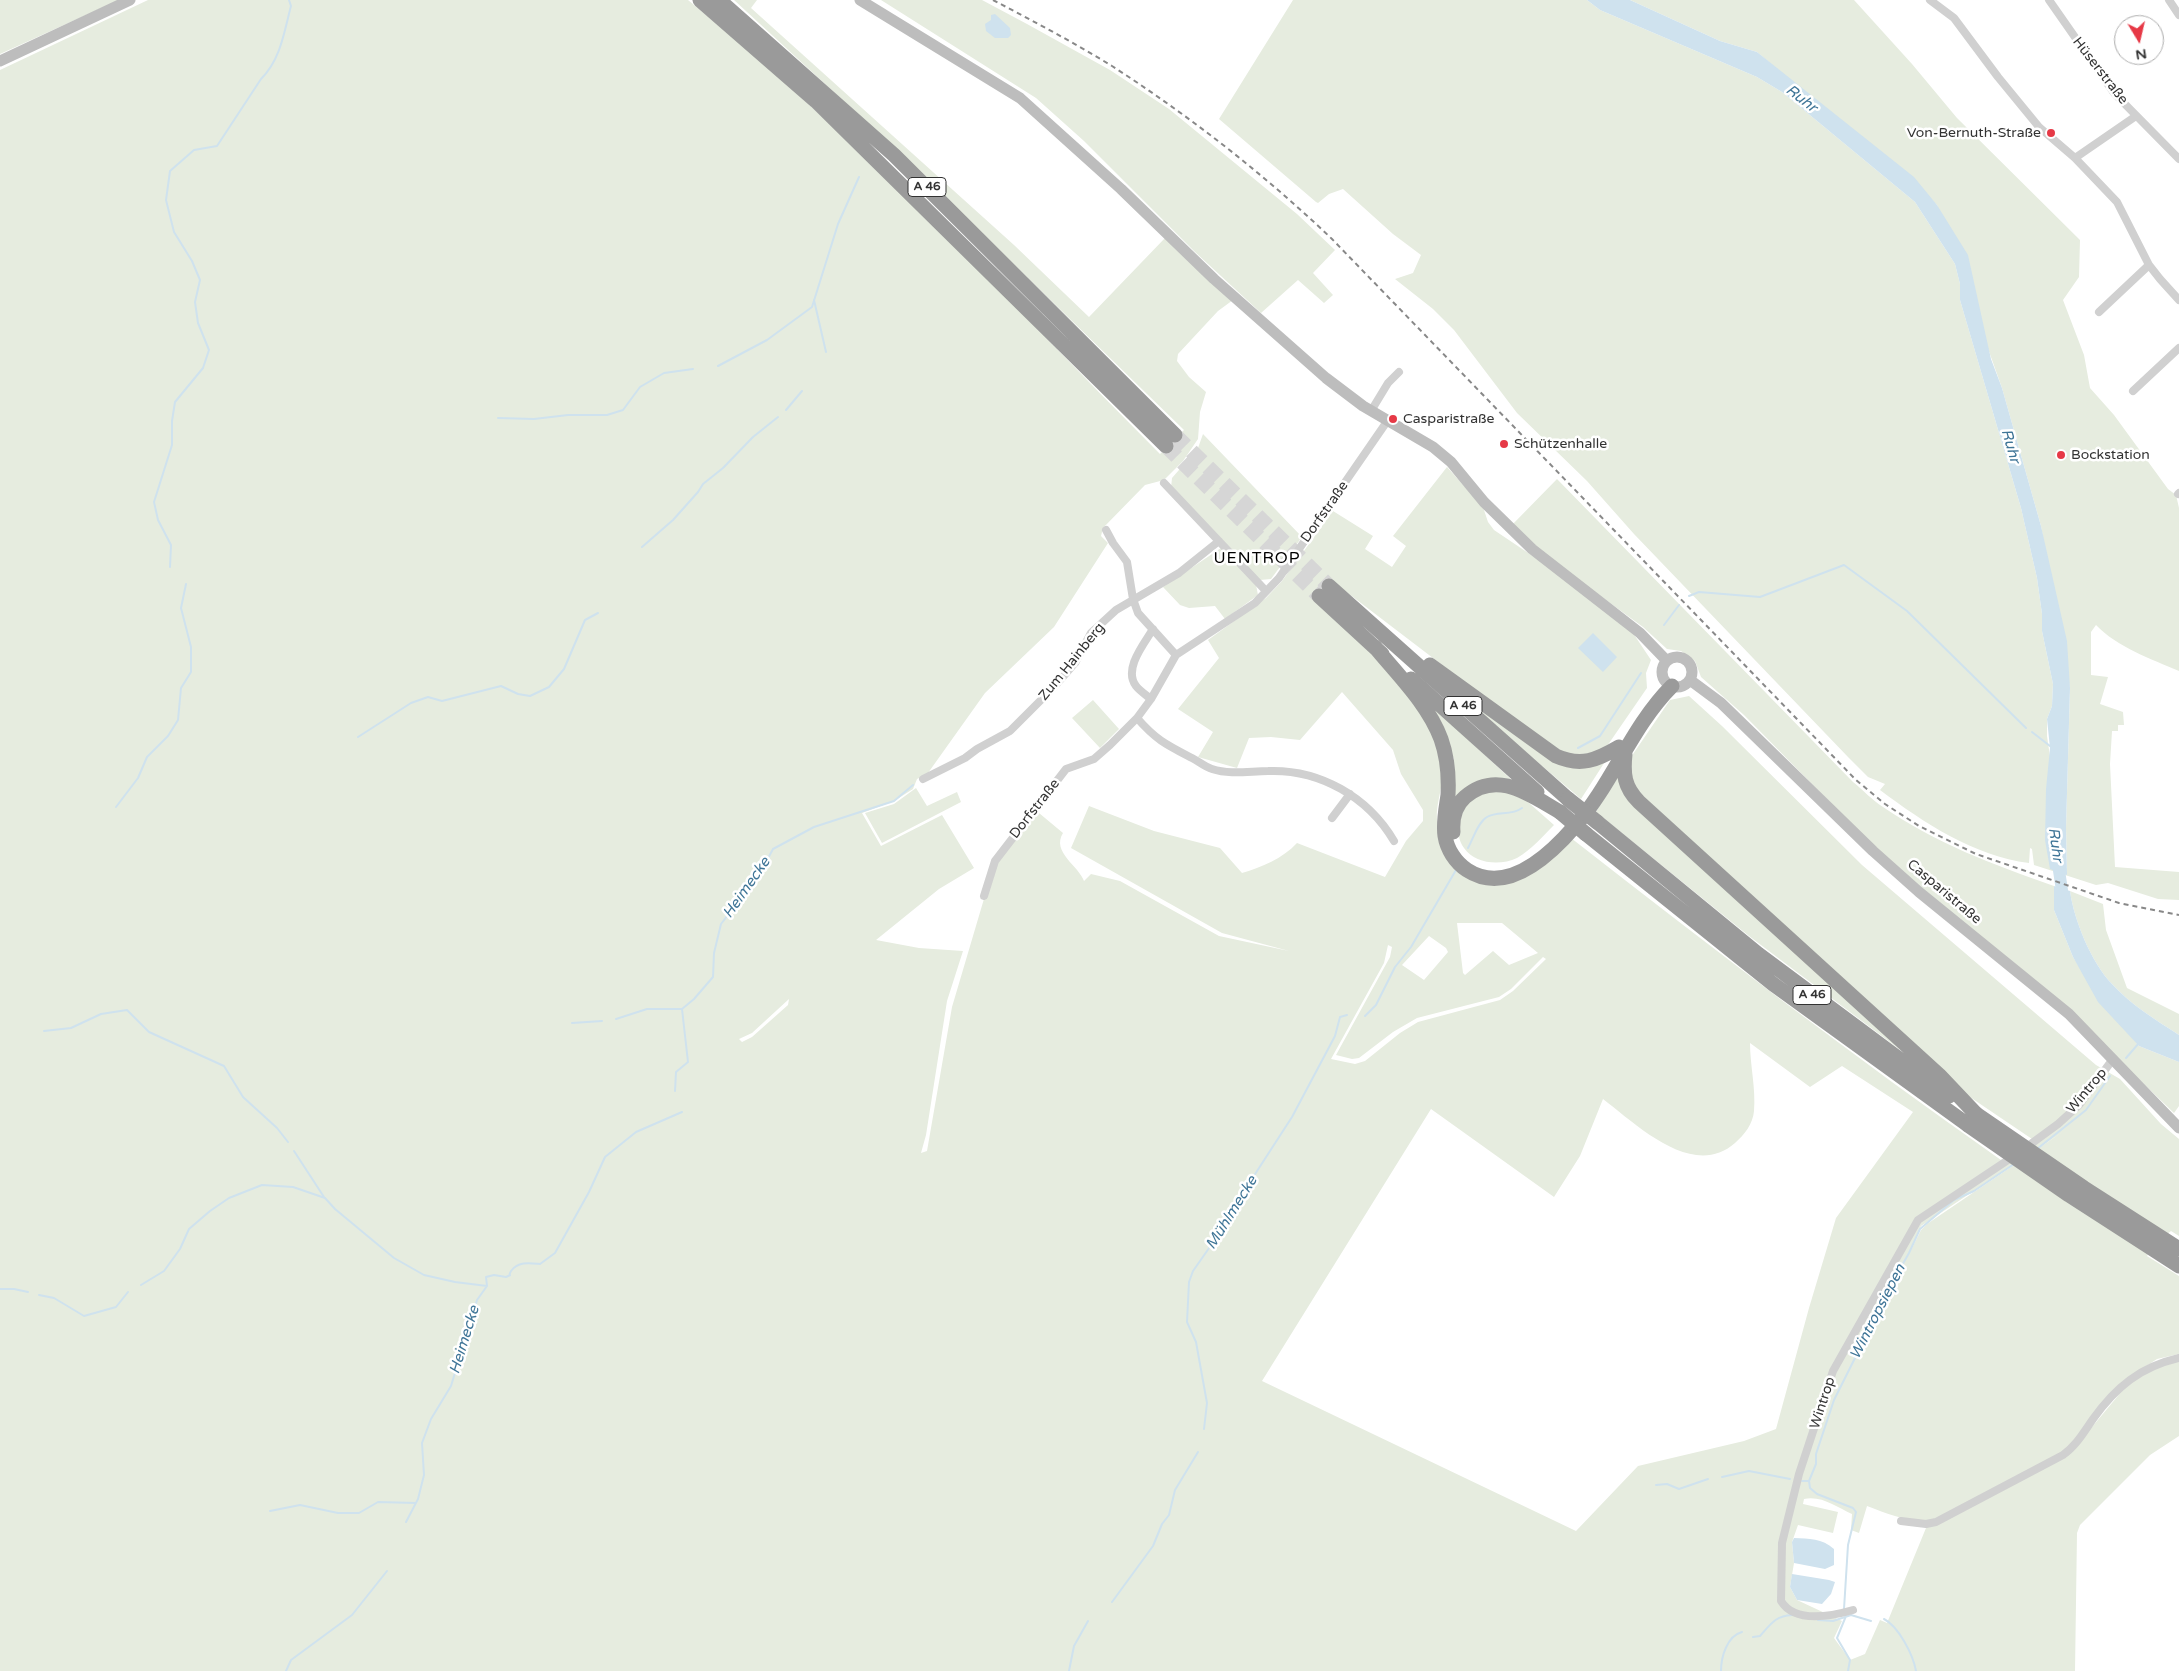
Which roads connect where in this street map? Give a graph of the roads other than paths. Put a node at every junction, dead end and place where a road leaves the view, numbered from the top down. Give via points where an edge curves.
1 (130, 0) edge
2 (700, 0) edge
3 (719, 0) edge
4 (860, 0) edge
5 (1930, 0) edge
6 (2049, 0) edge
7 (2169, 0) edge
8 (2179, 15) edge
9 (0, 61) edge
10 (2136, 116) junction
11 (2075, 158) junction
12 (2179, 159) edge
13 (2149, 265) junction
14 (2179, 300) edge
15 (2100, 312) dead end
16 (2179, 348) edge
17 (1399, 372) dead end
18 (2133, 391) dead end
19 (1371, 411) junction
20 (1388, 420) junction
21 (1164, 484) dead end
22 (1106, 530) dead end
23 (1219, 541) junction
24 (1266, 591) junction
25 (1133, 599) junction
26 (1358, 614) junction
27 (1152, 629) junction
28 (1374, 647) junction
29 (1176, 655) junction
30 (1666, 661) junction
31 (1690, 680) junction
32 (1668, 683) junction
33 (1151, 699) junction
34 (1137, 718) junction
35 (1622, 749) junction
36 (923, 779) dead end
37 (1350, 794) junction
38 (1564, 805) junction
39 (1332, 818) dead end
40 (1394, 842) dead end
41 (984, 896) dead end
42 (2113, 1060) junction
43 (1972, 1120) junction
44 (2179, 1128) edge
45 (2179, 1248) edge
46 (2179, 1266) edge
47 (2179, 1358) edge
48 (1901, 1521) dead end
49 (1853, 1610) dead end

1 - 9 main road
2 - 3 highway, A 46 via 816,101 1171,440 894,154
4 - 19 main road via 1020,98 1234,296 1339,389
5 - 11 street via 1954,18 2040,127
6 - 10 street, Hüserstraße via 2114,93
7 - 8 street
10 - 11 street
10 - 12 street, Hüserstraße
11 - 13 street via 2117,202
13 - 14 street
13 - 15 street
16 - 18 street
17 - 19 street via 1388,383
19 - 20 main road
20 - 24 street, Dorfstraße via 1279,578
20 - 30 main road via 1451,462 1490,508 1532,549 1640,633
21 - 23 street
22 - 25 street via 1127,562
23 - 24 street
23 - 25 street, Zum Hainberg via 1179,573
24 - 29 street, Dorfstraße via 1255,603
25 - 27 street via 1138,613
25 - 36 street, Zum Hainberg via 1091,633 1075,663 1010,731
26 - 28 highway, A 46 via 1324,591
26 - 35 highway via 1556,756 1572,762 1590,762
26 - 38 highway, A 46
27 - 29 street
27 - 33 street via 1131,671 1135,684
28 - 35 highway via 1422,704 1436,728 1447,767 1446,842 1457,862 1476,875 1493,878 1511,876 1549,852 1575,826 1600,793
28 - 38 highway, A 46
29 - 33 street, Dorfstraße
30 - 31 main road via 1677,656 1689,661 1692,667
30 - 32 main road via 1662,669
31 - 32 main road via 1681,686
31 - 42 main road, Casparistraße via 1722,703 1905,881 2051,999
32 - 35 highway
33 - 34 street, Dorfstraße
34 - 37 street via 1158,740 1212,769 1242,773 1267,770 1294,772 1331,782
34 - 41 street, Dorfstraße via 1094,759 1066,769 995,861
35 - 38 highway via 1572,816 1522,862 1502,870 1486,870 1468,861 1455,841 1453,825 1457,808 1470,793 1486,785 1504,784
35 - 43 highway via 1625,782 1638,802 1939,1074
37 - 39 street
37 - 40 street via 1370,810
38 - 43 highway, A 46, bridge via 1597,822 1758,954 1898,1059
38 - 43 highway, A 46, bridge via 1586,834 1772,984
42 - 44 main road, Casparistraße
42 - 49 street, Wintrop via 2079,1105 2058,1124 1918,1220 1833,1371 1799,1474 1782,1544 1781,1601 1785,1607 1817,1617
43 - 45 highway, A 46, bridge
43 - 46 highway, A 46, bridge via 2069,1196
47 - 48 street via 2152,1365 2124,1384 2063,1455 1936,1522

